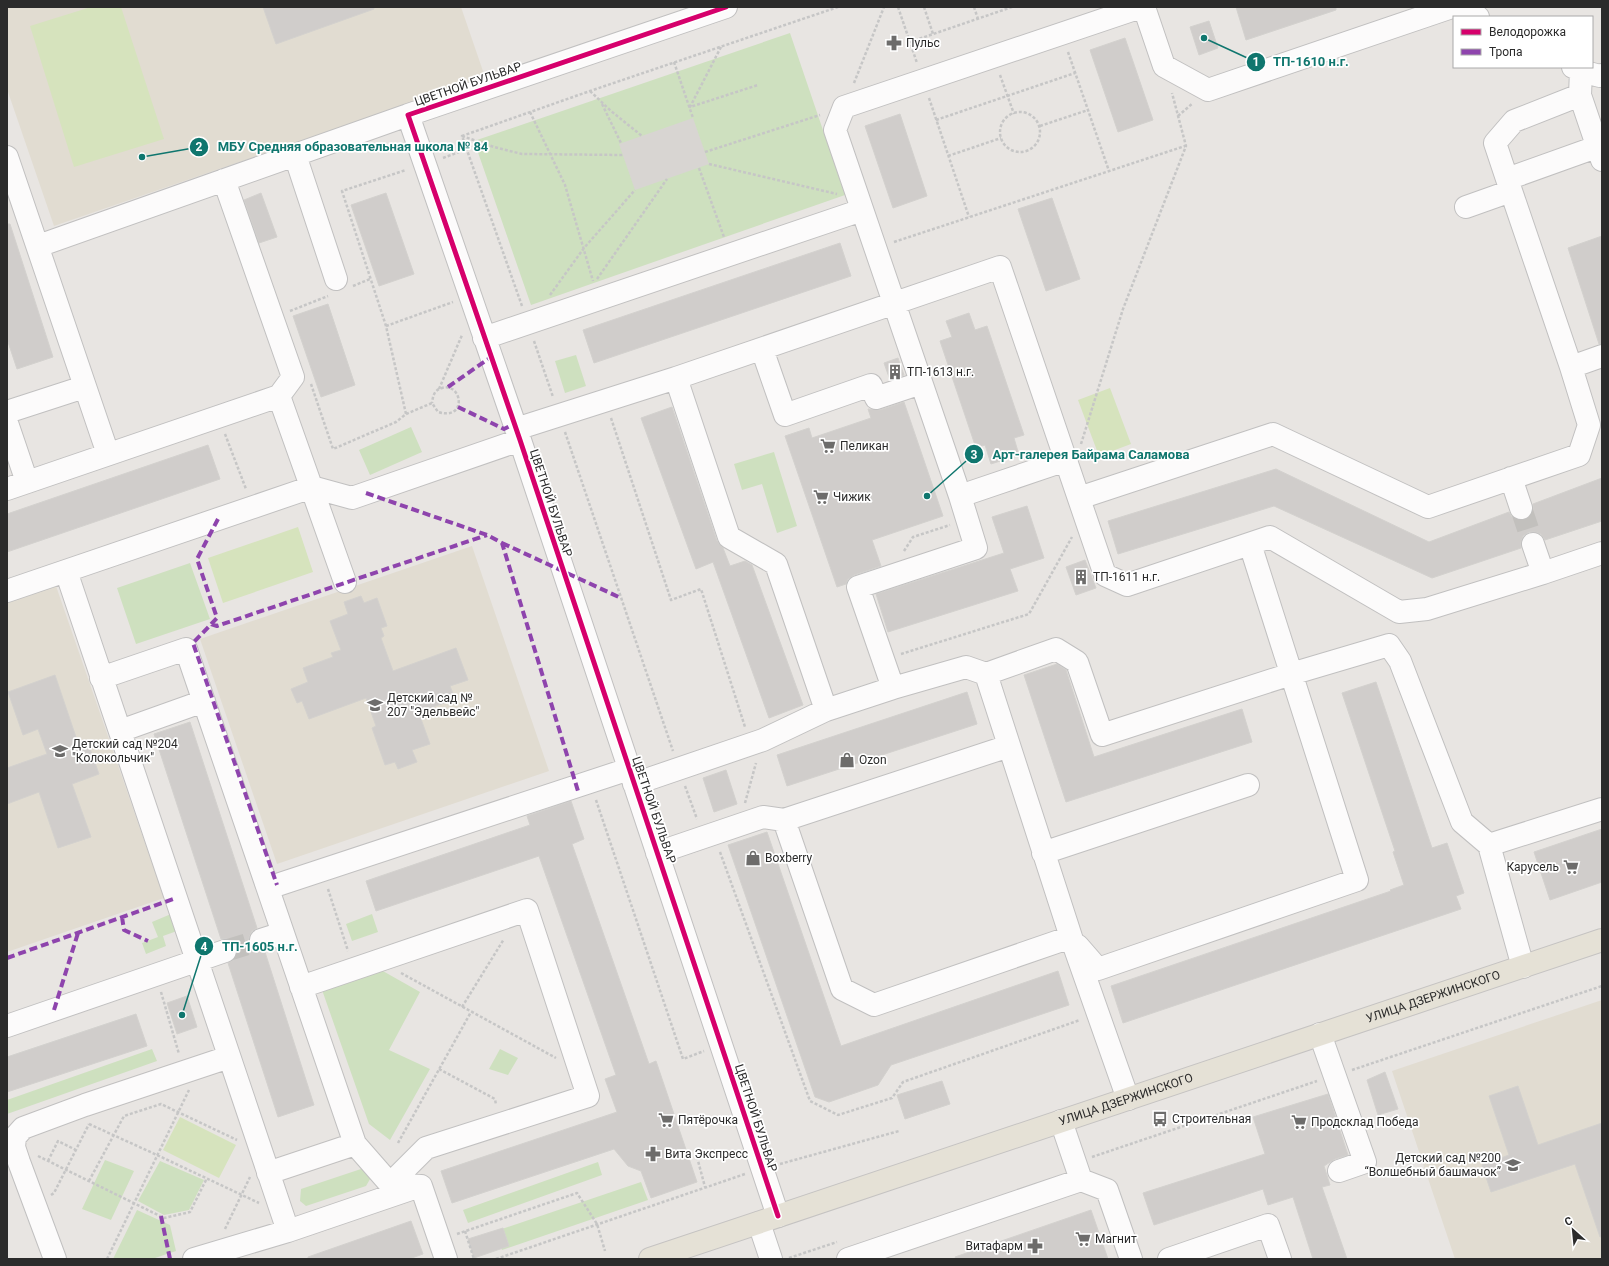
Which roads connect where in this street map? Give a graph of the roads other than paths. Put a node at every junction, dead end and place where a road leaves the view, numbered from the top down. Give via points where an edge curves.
1 (726, 7) edge
2 (1143, 7) edge
3 (1452, 7) edge
4 (1459, 7) edge
5 (1476, 16) edge
6 (1586, 71) edge
7 (1580, 95) junction
8 (408, 115) junction
9 (1600, 151) edge
10 (295, 155) junction
11 (7, 157) edge
12 (11, 180) edge
13 (224, 180) junction
14 (1509, 185) junction
15 (860, 205) junction
16 (1466, 207) dead end
17 (38, 246) junction
18 (338, 287) road end
19 (894, 303) junction
20 (484, 338) junction
21 (762, 349) junction
22 (1602, 356) edge
23 (1571, 367) junction
24 (676, 378) junction
25 (921, 383) junction
26 (84, 387) junction
27 (279, 396) junction
28 (7, 412) edge
29 (7, 423) edge
30 (518, 435) junction
31 (108, 454) junction
32 (1068, 466) junction
33 (1511, 478) junction
34 (27, 482) junction
35 (312, 487) junction
36 (7, 489) edge
37 (960, 496) junction
38 (1082, 507) junction
39 (1521, 508) tunnel mouth
40 (1250, 544) junction
41 (1533, 544) tunnel mouth
42 (1602, 553) edge
43 (66, 571) junction
44 (1543, 572) junction
45 (345, 582) dead end
46 (7, 591) edge
47 (1399, 612) junction
48 (1389, 645) junction
49 (986, 674) junction
50 (1291, 674) junction
51 (102, 678) junction
52 (893, 688) junction
53 (204, 701) junction
54 (826, 710) junction
55 (120, 731) junction
56 (1009, 746) junction
57 (632, 776) junction
58 (1248, 785) dead end
59 (1602, 809) edge
60 (784, 820) junction
61 (1489, 846) junction
62 (1043, 852) junction
63 (657, 853) junction
64 (268, 888) junction
65 (283, 933) junction
66 (1071, 937) junction
67 (261, 940) tunnel mouth
68 (1602, 940) edge
69 (224, 951) tunnel mouth
70 (197, 960) junction
71 (1523, 967) junction
72 (302, 987) junction
73 (7, 1026) edge
74 (1320, 1034) junction
75 (229, 1057) junction
76 (1128, 1099) junction
77 (1061, 1121) junction
78 (355, 1144) junction
79 (1078, 1171) junction
80 (1339, 1171) dead end
81 (260, 1173) junction
82 (390, 1184) junction
83 (421, 1186) junction
84 (769, 1220) junction
85 (285, 1223) junction
86 (844, 1250) edge
87 (55, 1259) edge
88 (194, 1259) edge
89 (446, 1259) edge
90 (650, 1259) edge
91 (771, 1259) edge
92 (1131, 1259) edge
93 (1169, 1259) edge
94 (1280, 1259) edge

1 - 8 street, ЦВЕТНОЙ БУЛЬВАР
2 - 3 street via 1164,66 1208,90
2 - 15 street via 844,107 835,130
4 - 5 street
6 - 7 street
7 - 9 street
7 - 14 street via 1514,121 1495,143
8 - 10 street
8 - 20 street, ЦВЕТНОЙ БУЛЬВАР
9 - 14 street
10 - 13 street
10 - 18 street
11 - 12 street
12 - 17 street
13 - 17 street
13 - 27 street via 293,377
14 - 16 street
14 - 23 street
15 - 19 street
15 - 20 street via 730,255
17 - 26 street
19 - 21 street
19 - 25 street
19 - 32 street via 1000,267
20 - 30 street, ЦВЕТНОЙ БУЛЬВАР
21 - 24 street
21 - 25 street via 785,415 871,385 876,398
22 - 23 street
23 - 33 street via 1589,425 1579,455
24 - 30 street via 605,400
24 - 54 street via 729,537 776,564
25 - 37 street
26 - 28 street
26 - 31 street
27 - 31 street
27 - 35 street
29 - 34 street
30 - 35 street via 352,498
30 - 57 street, ЦВЕТНОЙ БУЛЬВАР
31 - 34 street
32 - 37 street
32 - 38 street
33 - 38 street via 1428,507 1273,434
33 - 39 street
34 - 36 street
35 - 43 street
35 - 45 street
37 - 52 street via 976,548 858,587
38 - 40 street via 1105,576 1127,585
40 - 47 street via 1270,537
40 - 50 street
41 - 44 street
42 - 44 street
43 - 46 street
43 - 51 street
44 - 47 street via 1427,609
47 - 48 street
48 - 50 street
48 - 61 street via 1400,661 1462,822
49 - 50 street via 1056,649 1077,662 1102,735
49 - 52 street via 966,667
49 - 56 street
50 - 66 street via 1356,880 1098,969
51 - 53 street via 186,650
51 - 55 street
52 - 54 street
53 - 55 street
53 - 64 street
54 - 57 street via 754,735 679,769
55 - 70 street
56 - 60 street
56 - 62 street
57 - 63 street, ЦВЕТНОЙ БУЛЬВАР
57 - 64 street via 590,782
58 - 62 street
59 - 61 street
60 - 63 street via 763,817
60 - 66 street via 842,989 874,1005
61 - 71 street
62 - 66 street
63 - 84 street, ЦВЕТНОЙ БУЛЬВАР via 762,1169
64 - 65 street
65 - 67 street
65 - 72 street
66 - 76 street
68 - 71 main road, УЛИЦА ДЗЕРЖИНСКОГО
69 - 70 street
70 - 73 street
70 - 75 street
71 - 74 main road, УЛИЦА ДЗЕРЖИНСКОГО
72 - 78 street
72 - 82 street via 526,910 588,1096 426,1148
74 - 76 main road, УЛИЦА ДЗЕРЖИНСКОГО
74 - 80 street via 1365,1162
75 - 81 street
75 - 87 street via 201,1066 87,1115 23,1128 15,1137 14,1145 19,1162
76 - 77 main road, УЛИЦА ДЗЕРЖИНСКОГО
77 - 79 street
77 - 84 main road, УЛИЦА ДЗЕРЖИНСКОГО
78 - 81 street
78 - 82 street
79 - 86 street
79 - 92 street via 1107,1190
81 - 85 street
82 - 83 street
83 - 85 street
83 - 89 street
84 - 90 main road, УЛИЦА ДЗЕРЖИНСКОГО
84 - 91 street, ЦВЕТНОЙ БУЛЬВАР
85 - 88 street via 231,1248
93 - 94 street via 1268,1225

